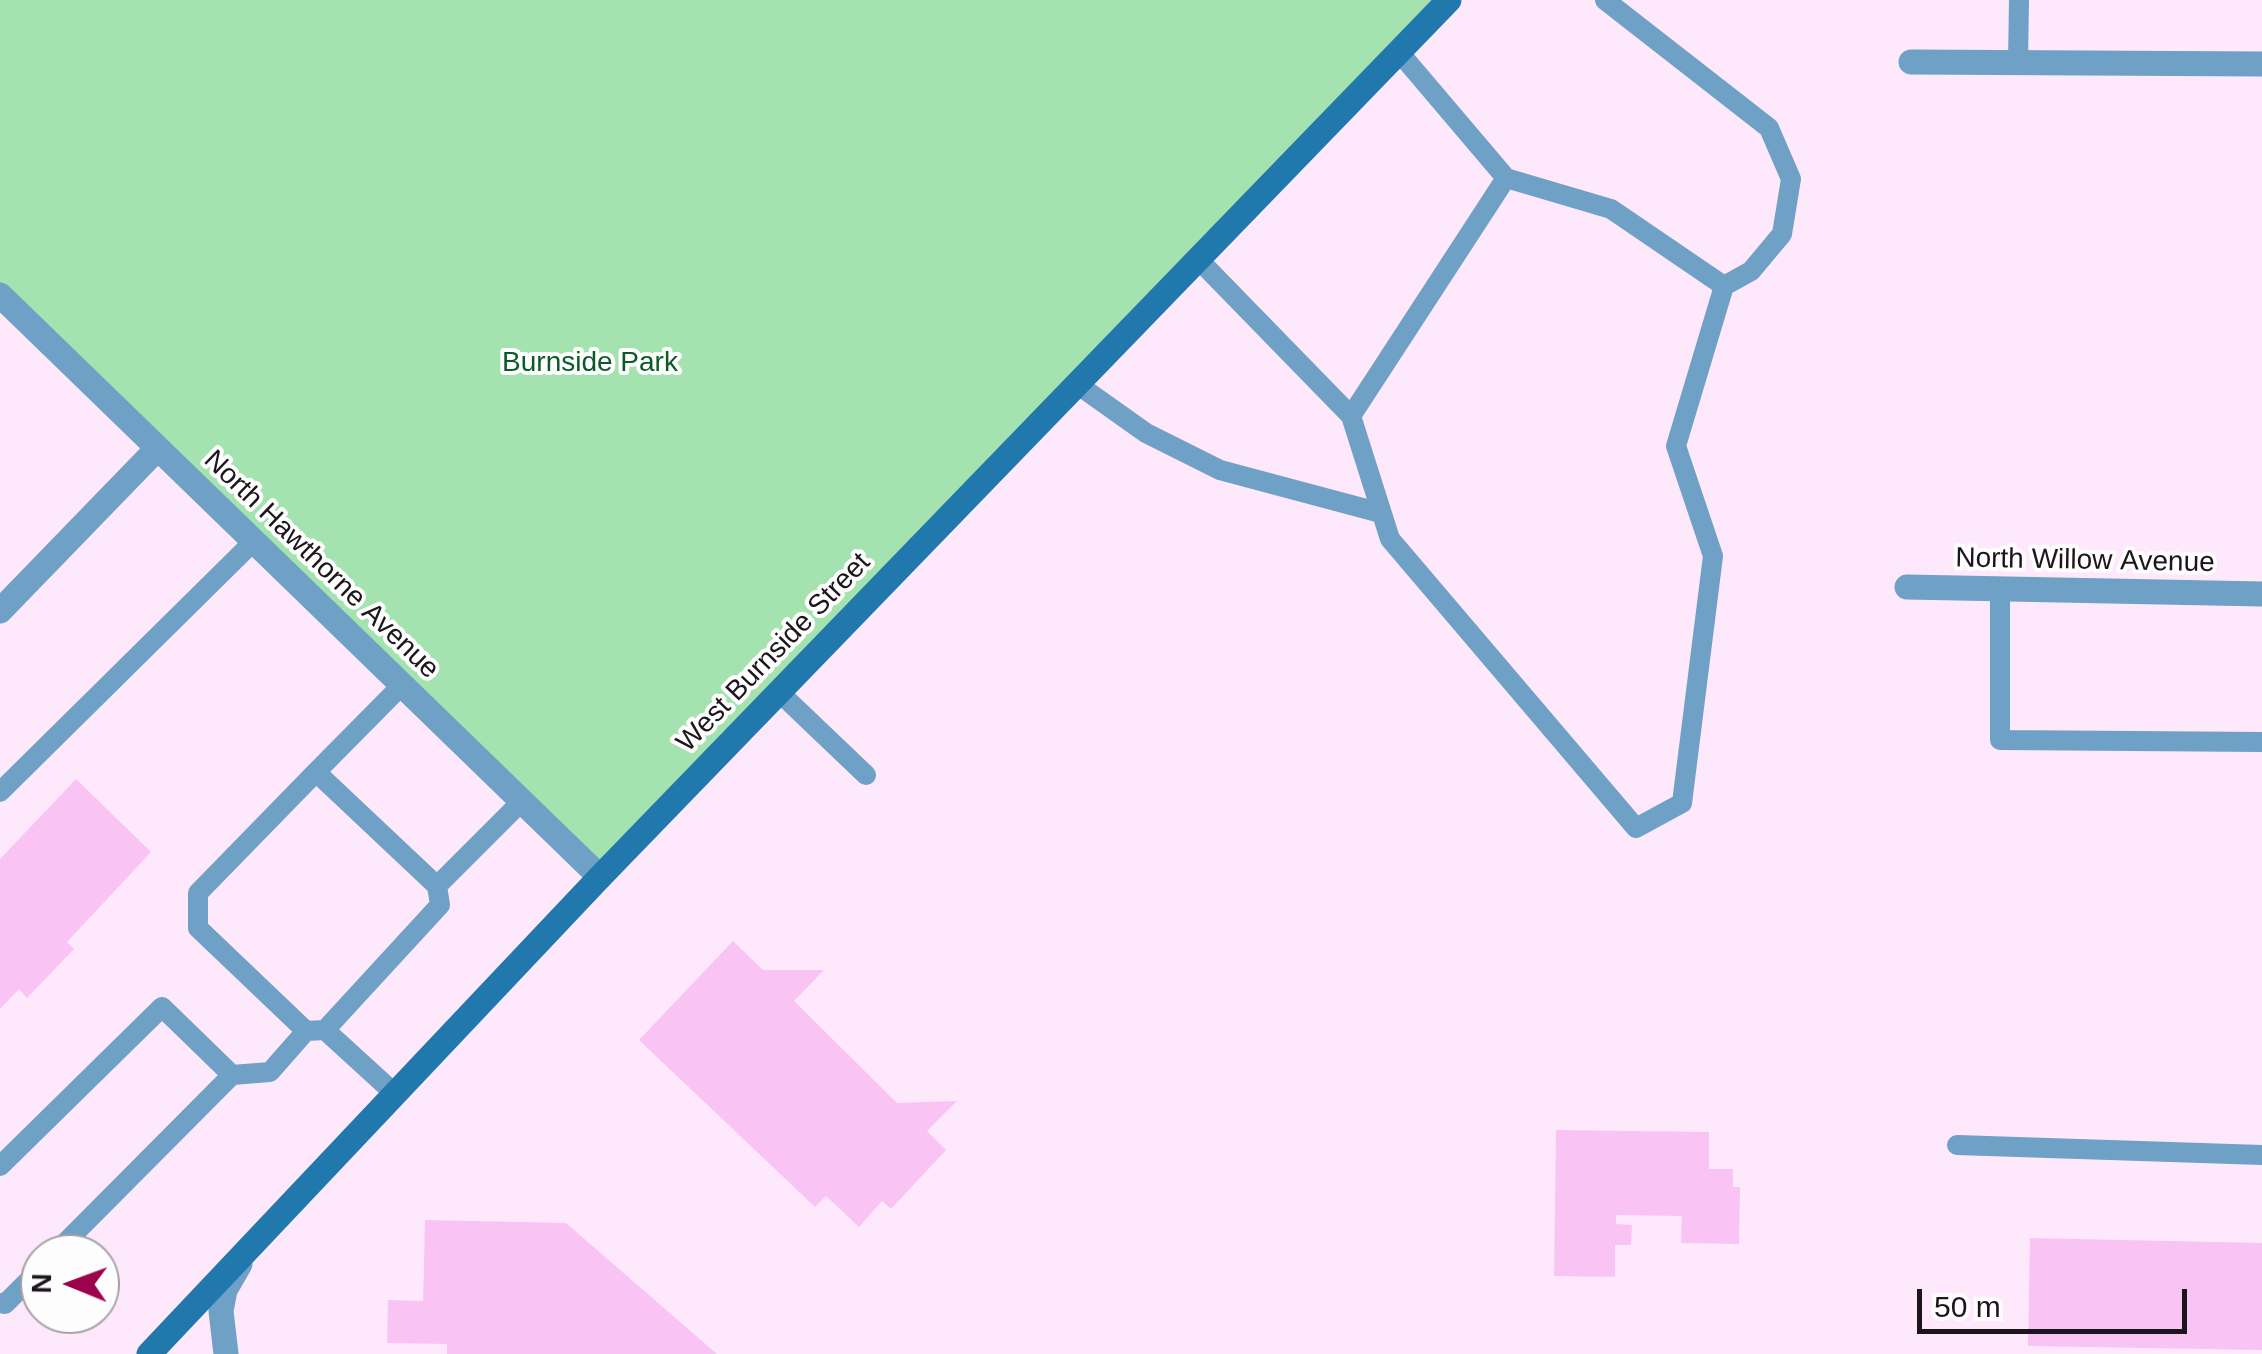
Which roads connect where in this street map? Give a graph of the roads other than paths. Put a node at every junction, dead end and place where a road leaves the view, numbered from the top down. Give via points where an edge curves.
1 (1449, 0) edge
2 (1605, 0) edge
3 (2019, 0) edge
4 (1399, 52) junction
5 (1911, 62) dead end
6 (2018, 62) junction
7 (2262, 64) edge
8 (1506, 178) junction
9 (1198, 259) junction
10 (1724, 286) junction
11 (0, 296) edge
12 (1077, 384) junction
13 (1351, 416) junction
14 (157, 449) junction
15 (1381, 513) junction
16 (253, 542) junction
17 (1906, 587) dead end
18 (2000, 589) junction
19 (2262, 594) edge
20 (0, 611) edge
21 (402, 685) junction
22 (779, 692) junction
23 (2262, 742) edge
24 (316, 772) junction
25 (866, 775) dead end
26 (2, 785) edge
27 (522, 801) junction
28 (600, 877) junction
29 (436, 886) junction
30 (315, 1031) junction
31 (232, 1075) junction
32 (394, 1094) junction
33 (1957, 1145) dead end
34 (2262, 1155) edge
35 (0, 1166) edge
36 (74, 1234) edge
37 (254, 1240) junction
38 (20, 1289) edge
39 (0, 1303) edge
40 (149, 1354) edge
41 (226, 1354) edge

1 - 4 main road, West Burnside Street
2 - 10 lane via 1769,128 1791,178 1782,234 1751,271
3 - 6 lane
4 - 8 lane
4 - 9 main road, West Burnside Street
5 - 6 street
6 - 7 street
8 - 10 lane via 1611,209
8 - 13 lane
9 - 12 main road, West Burnside Street
9 - 13 lane
10 - 15 lane via 1676,446 1713,556 1682,803 1636,828 1390,539
11 - 14 street, North Hawthorne Avenue
12 - 15 lane via 1146,433 1220,470
12 - 22 main road, West Burnside Street
13 - 15 lane
14 - 16 street, North Hawthorne Avenue
14 - 20 street
16 - 21 street, North Hawthorne Avenue
16 - 26 lane
17 - 18 street, North Willow Avenue
18 - 19 street, North Willow Avenue
18 - 23 lane via 2000,740
21 - 24 lane
21 - 27 street, North Hawthorne Avenue
22 - 25 lane
22 - 28 main road, West Burnside Street
24 - 29 lane
24 - 30 lane via 198,893 198,928
27 - 28 street, North Hawthorne Avenue
27 - 29 lane
28 - 32 main road, West Burnside Street
29 - 30 lane via 440,904
30 - 31 lane via 270,1072
30 - 32 lane
31 - 35 lane via 162,1007
31 - 36 lane
32 - 37 main road, West Burnside Street
33 - 34 lane
37 - 40 main road, West Burnside Street
37 - 41 street via 225,1290
38 - 39 lane

